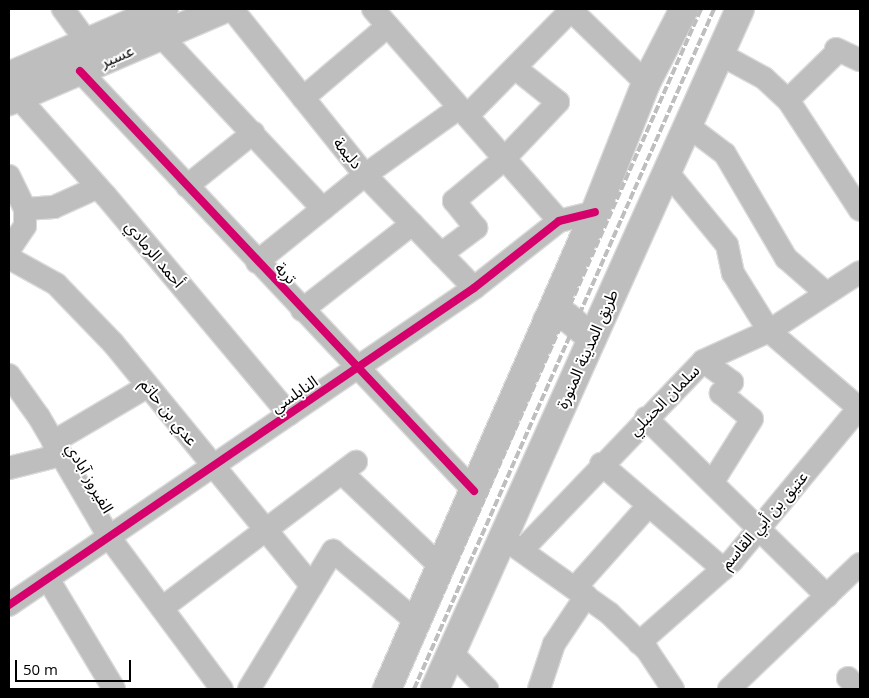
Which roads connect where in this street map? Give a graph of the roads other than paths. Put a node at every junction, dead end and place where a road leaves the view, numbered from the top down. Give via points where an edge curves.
1 (63, 9) edge
2 (164, 9) edge
3 (224, 9) edge
4 (232, 9) edge
5 (373, 9) edge
6 (571, 9) edge
7 (684, 9) edge
8 (740, 9) edge
9 (388, 26) junction
10 (161, 36) junction
11 (87, 42) junction
12 (718, 53) junction
13 (860, 60) edge
14 (515, 68) junction
15 (80, 71) junction
16 (646, 83) junction
17 (12, 91) edge
18 (304, 98) junction
19 (788, 100) junction
20 (463, 112) junction
21 (688, 126) junction
22 (253, 133) junction
23 (503, 160) junction
24 (668, 173) junction
25 (365, 175) junction
26 (9, 176) edge
27 (187, 186) junction
28 (98, 187) junction
29 (25, 209) junction
30 (323, 209) junction
31 (860, 210) edge
32 (596, 212) junction
33 (559, 221) junction
34 (412, 224) junction
35 (9, 250) edge
36 (441, 254) junction
37 (9, 258) edge
38 (257, 262) junction
39 (860, 272) edge
40 (474, 288) junction
41 (826, 293) junction
42 (302, 310) junction
43 (547, 321) junction
44 (769, 331) junction
45 (592, 338) junction
46 (703, 361) junction
47 (356, 368) junction
48 (9, 375) edge
49 (148, 386) junction
50 (17, 399) edge
51 (860, 409) edge
52 (289, 414) junction
53 (646, 418) junction
54 (57, 448) junction
55 (601, 464) junction
56 (214, 466) junction
57 (9, 468) edge
58 (712, 483) junction
59 (474, 491) junction
60 (649, 505) junction
61 (758, 528) junction
62 (266, 530) junction
63 (109, 537) junction
64 (512, 543) junction
65 (860, 564) edge
66 (442, 568) junction
67 (723, 569) junction
68 (48, 579) junction
69 (312, 586) junction
70 (580, 592) junction
71 (826, 596) junction
72 (9, 605) edge
73 (162, 608) junction
74 (416, 622) junction
75 (639, 643) junction
76 (451, 652) junction
77 (114, 689) edge
78 (222, 689) edge
79 (249, 689) edge
80 (387, 689) edge
81 (435, 689) edge
82 (487, 689) edge
83 (539, 689) edge
84 (673, 689) edge
85 (729, 689) edge

1 - 11 street
2 - 11 main road, عسير
3 - 10 main road, عسير
4 - 18 street, دليمة
5 - 9 street
6 - 14 street
6 - 16 street
7 - 16 main road
8 - 12 main road, طريق المدينة المنورة
9 - 18 street
9 - 20 street
10 - 15 main road, عسير
10 - 22 street
11 - 17 main road, عسير
12 - 19 street via 764,78
12 - 21 main road, طريق المدينة المنورة
13 - 19 street via 838,49
14 - 20 street
14 - 23 street via 558,102
15 - 17 main road, عسير
15 - 27 street, تربة
16 - 32 main road
17 - 28 street, أحمد الرمادي
18 - 25 street, دليمة
19 - 31 street
20 - 23 street
20 - 25 street
21 - 24 main road, طريق المدينة المنورة
21 - 41 street via 725,154 786,258
22 - 27 street
22 - 30 street
23 - 33 street
23 - 36 street via 454,201 476,228
24 - 44 street via 727,245 733,274
24 - 45 main road, طريق المدينة المنورة
25 - 30 street
25 - 34 street, دليمة
26 - 29 street
27 - 38 street, تربة
28 - 29 street via 54,207
28 - 52 street, أحمد الرمادي
29 - 35 street via 25,226
30 - 38 street
32 - 33 street, النابلسي
32 - 43 main road
33 - 40 street, النابلسي
34 - 36 street, دليمة
34 - 42 street
36 - 40 street, دليمة
37 - 49 street, عدي بن حاتم via 56,284 113,343
38 - 42 street, تربة
39 - 41 street, سلمان الحنبلي
40 - 47 street, النابلسي
41 - 44 street, سلمان الحنبلي
42 - 47 street, تربة
43 - 45 main road via 558,315 568,317
43 - 59 main road
44 - 46 street, سلمان الحنبلي
44 - 51 street
45 - 64 main road, طريق المدينة المنورة
46 - 53 street, سلمان الحنبلي
46 - 58 street via 732,382 721,393 752,420
47 - 52 street, النابلسي
47 - 59 street, تربة
48 - 50 street, الفيروز آبادي
49 - 54 street
49 - 56 street, عدي بن حاتم
50 - 54 street, الفيروز آبادي
51 - 61 street, عتيق بن أبي القاسم
52 - 56 street, النابلسي
53 - 55 street, سلمان الحنبلي
53 - 58 street
54 - 57 street
54 - 63 street, الفيروز آبادي
55 - 60 street
55 - 64 street, سلمان الحنبلي
56 - 62 street, عدي بن حاتم
56 - 63 street, النابلسي
58 - 61 street
59 - 66 main road
60 - 67 street
60 - 70 street
61 - 67 street, عتيق بن أبي القاسم
61 - 71 street
62 - 66 street via 349,467
62 - 69 street, عدي بن حاتم
62 - 73 street
63 - 68 street, النابلسي
63 - 73 street, الفيروز آبادي
64 - 70 street
64 - 76 main road, طريق المدينة المنورة
65 - 71 street
66 - 74 main road
67 - 75 street, عتيق بن أبي القاسم
68 - 72 street, النابلسي
68 - 77 street
69 - 74 street via 333,552
69 - 79 street
70 - 75 street via 609,613
70 - 83 street via 554,644
71 - 85 street
73 - 78 street, الفيروز آبادي
74 - 80 main road
75 - 84 street
76 - 81 main road, طريق المدينة المنورة
76 - 82 street

